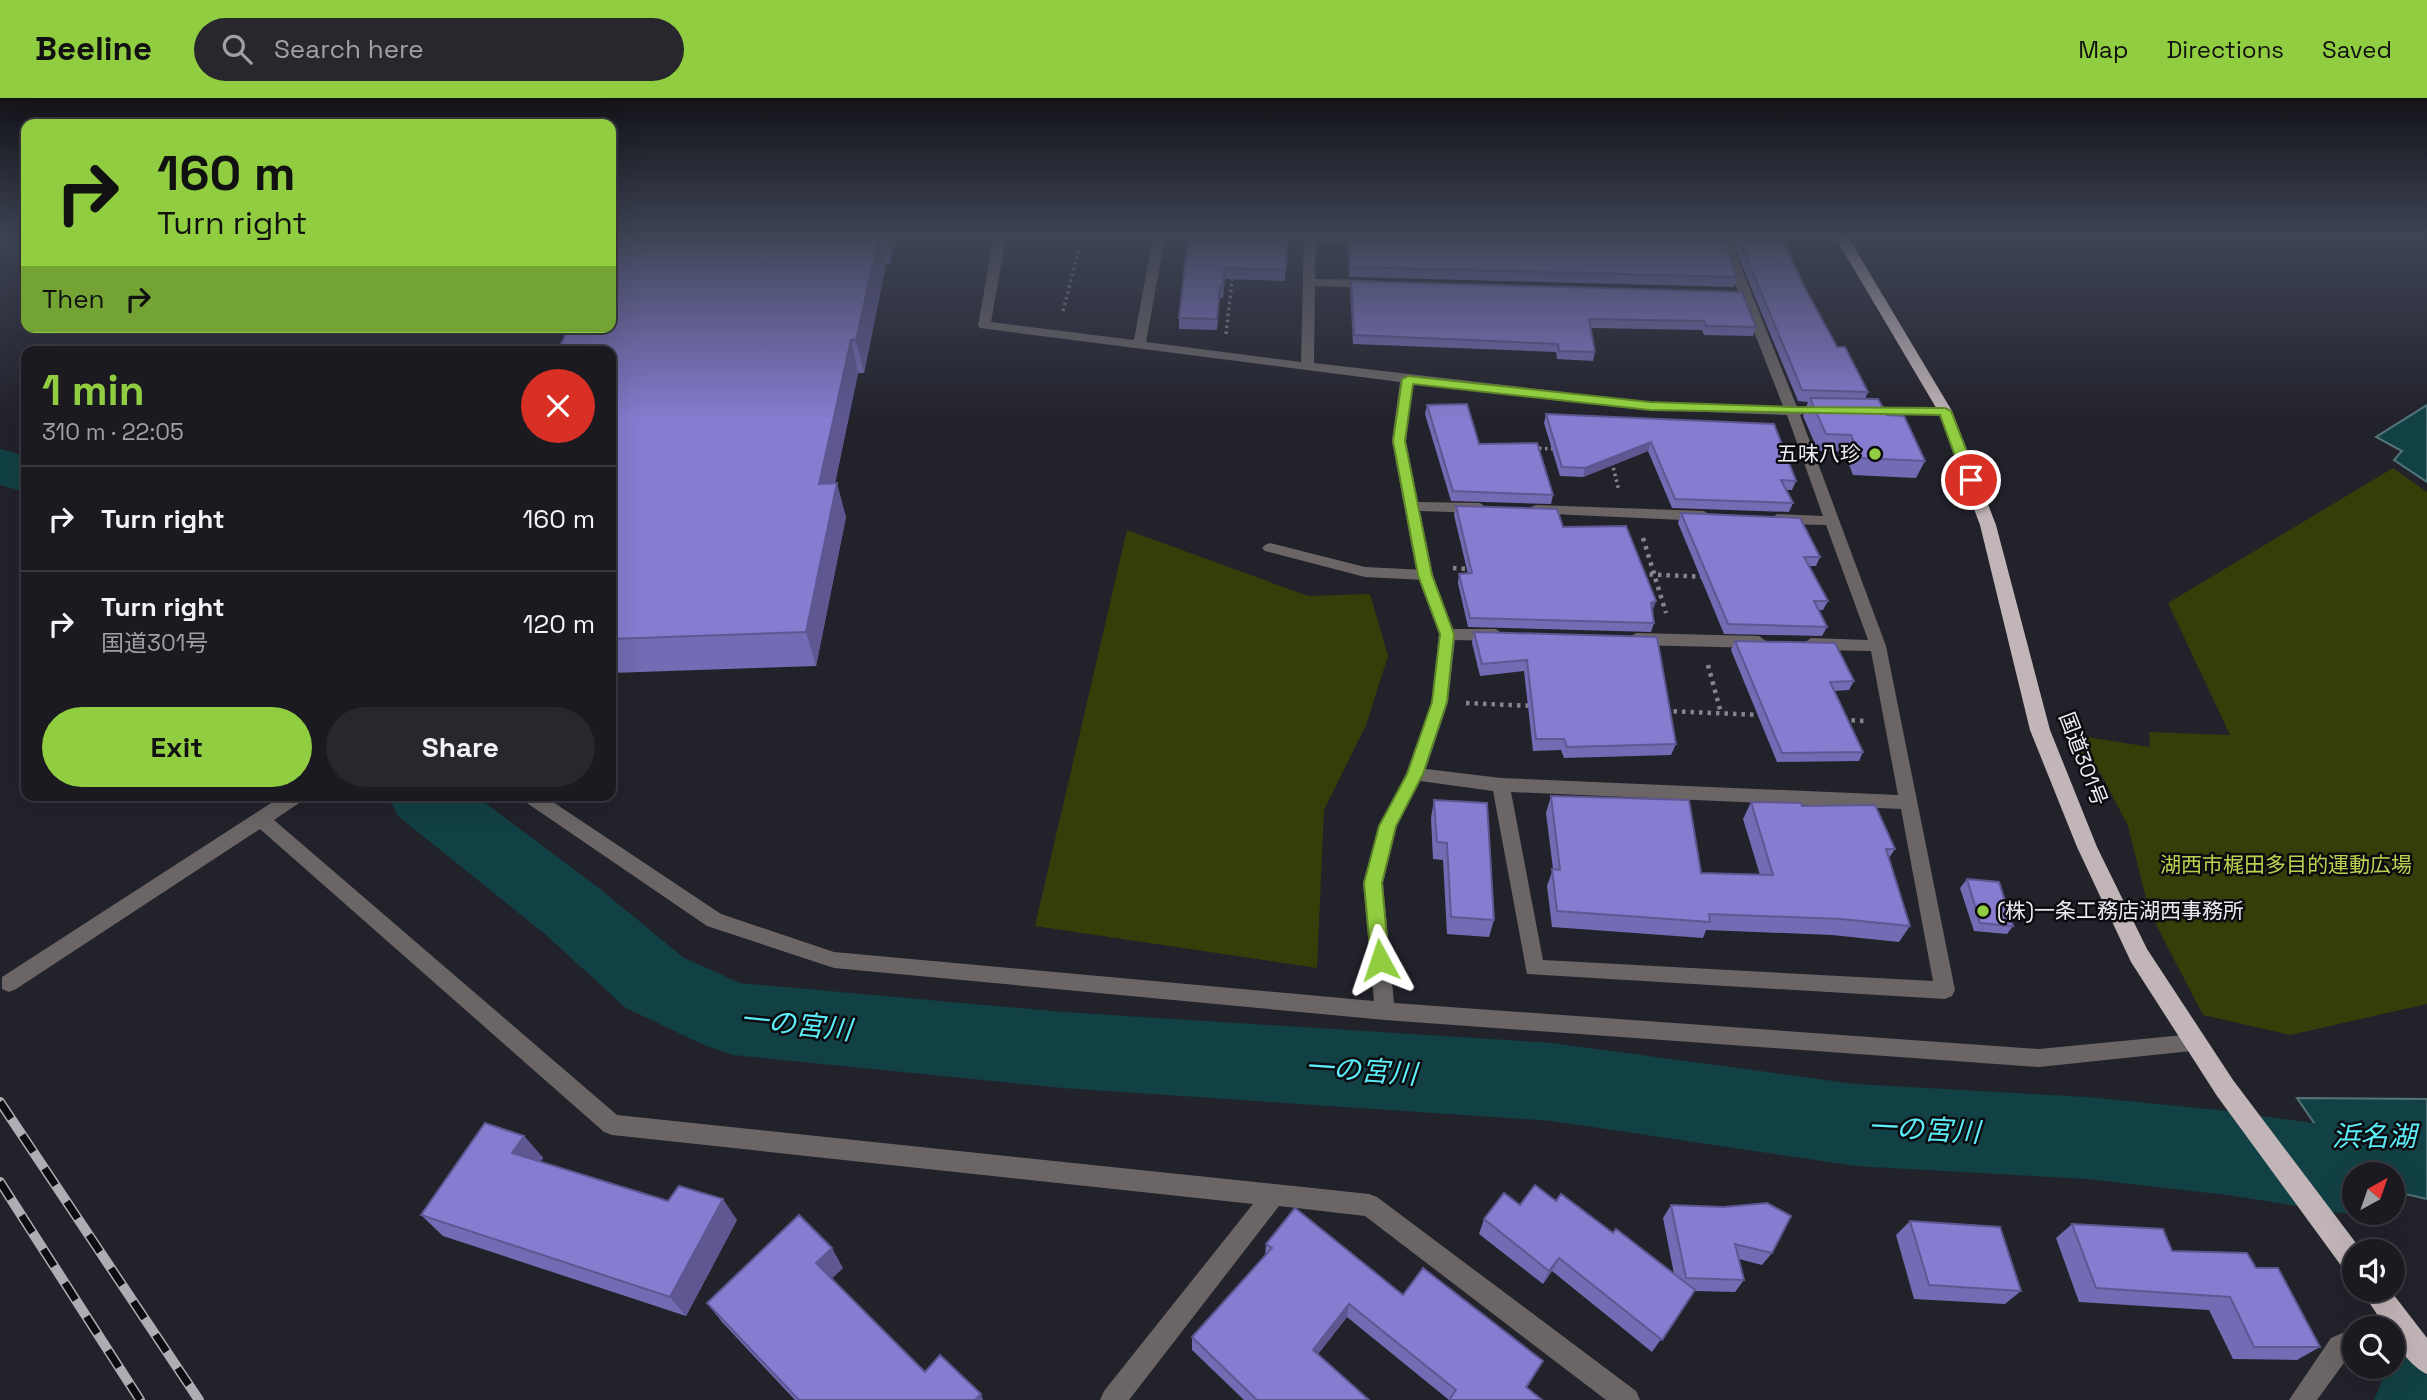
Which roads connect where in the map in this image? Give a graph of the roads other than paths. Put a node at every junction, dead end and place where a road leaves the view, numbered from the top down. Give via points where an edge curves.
1 (990, 298) edge
2 (1148, 298) edge
3 (1309, 298) edge
4 (1739, 298) edge
5 (1877, 298) edge
6 (1139, 345) junction
7 (1307, 365) junction
8 (1408, 379) junction
9 (1791, 411) junction
10 (1819, 411) edge
11 (1846, 411) edge
12 (1945, 411) junction
13 (1413, 506) junction
14 (1493, 508) edge
15 (1520, 509) edge
16 (1714, 516) edge
17 (1767, 518) edge
18 (1833, 520) junction
19 (1270, 548) dead end
20 (1424, 571) junction
21 (1447, 634) junction
22 (1514, 636) edge
23 (1620, 639) edge
24 (1878, 646) junction
25 (1415, 774) junction
26 (1502, 785) junction
27 (288, 801) edge
28 (537, 801) edge
29 (1906, 802) junction
30 (261, 819) junction
31 (9, 983) dead end
32 (1385, 1011) junction
33 (2194, 1043) junction
34 (1274, 1195) junction
35 (2342, 1246) edge
36 (2405, 1339) edge
37 (2342, 1346) edge
38 (2421, 1352) edge
39 (1112, 1400) edge
40 (1627, 1400) edge
41 (2302, 1400) edge

1 - 6 street via 985,325
2 - 6 street
3 - 7 street
4 - 9 street
5 - 12 highway, 国道301号
6 - 7 street
7 - 8 street
8 - 9 street via 1650,406
8 - 13 street via 1399,441
9 - 10 street
9 - 18 street
11 - 12 street
12 - 33 highway, 国道301号 via 1988,525 2040,730 2087,847 2139,955
13 - 14 street
13 - 20 street
15 - 16 street
17 - 18 street
18 - 24 street
19 - 20 street via 1365,572
20 - 21 street
21 - 22 street
21 - 25 street via 1440,702
23 - 24 street
24 - 29 street
25 - 26 street
25 - 32 street via 1388,826 1373,883
26 - 29 street
26 - 29 street via 1534,968 1945,990
27 - 30 street
28 - 32 street via 714,920 834,960
30 - 31 street
30 - 34 street via 612,1125
32 - 33 street via 2039,1058
33 - 35 highway, 国道301号
34 - 39 street
34 - 40 street via 1369,1205
36 - 38 highway
37 - 41 street

